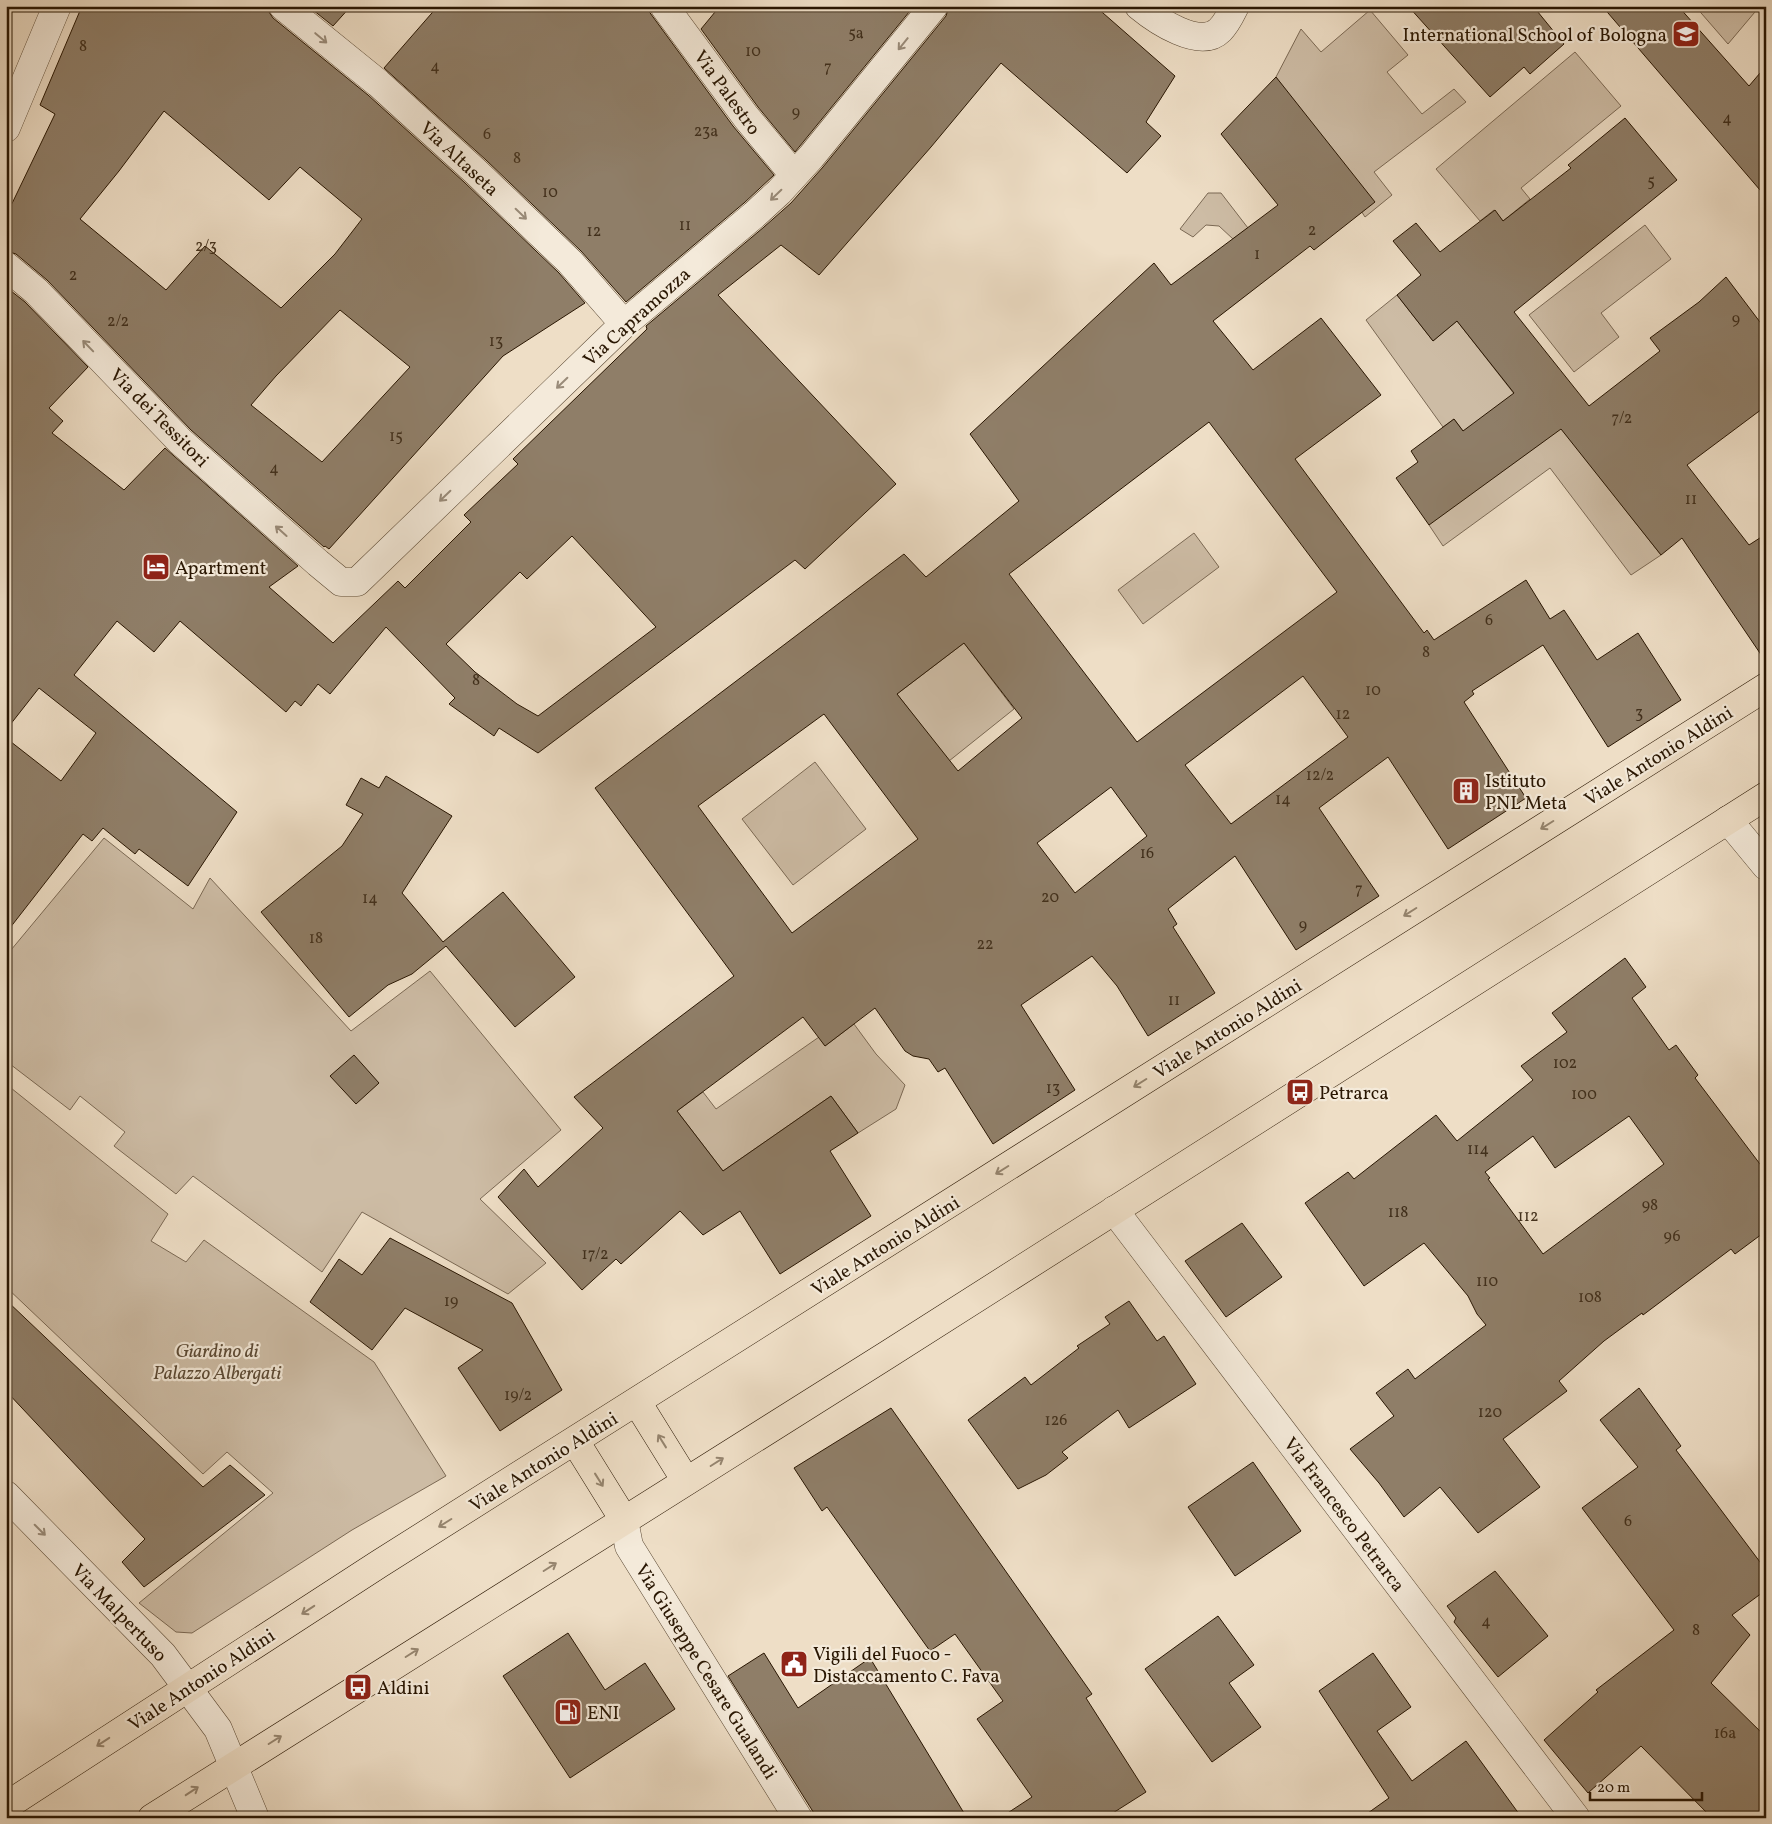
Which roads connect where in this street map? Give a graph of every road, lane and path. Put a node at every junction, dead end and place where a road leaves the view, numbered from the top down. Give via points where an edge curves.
1 (56, 6) edge
2 (283, 6) edge
3 (664, 6) edge
4 (934, 6) edge
5 (1139, 6) edge
6 (1235, 6) edge
7 (6, 128) edge
8 (794, 175) junction
9 (6, 266) edge
10 (624, 324) junction
11 (318, 563) joint
12 (1766, 687) edge
13 (1766, 796) edge
14 (1728, 820) junction
15 (1766, 866) edge
16 (1114, 1210) junction
17 (638, 1402) junction
18 (575, 1441) junction
19 (686, 1481) junction
20 (6, 1495) edge
21 (624, 1520) junction
22 (188, 1688) junction
23 (233, 1766) junction
24 (6, 1806) edge
25 (152, 1818) edge
26 (255, 1818) edge
27 (798, 1818) edge
28 (1576, 1818) edge

1 - 7 street
2 -> 10 street, Via Altaseta via 378,83 475,171 570,262
3 - 8 street, Via Palestro via 746,117
4 -> 8 street, Via Capramozza
5 - 6 street via 1162,23 1202,36 1219,31
8 -> 10 street, Via Capramozza via 754,215
11 -> 9 street, Via dei Tessitori via 180,440 36,291
10 -> 11 street, Via Capramozza via 357,582 341,582
12 -> 17 main road, Viale Antonio Aldini
13 - 14 main road
14 - 15 street
14 - 16 main road
19 -> 16 main road
16 - 28 street, Via Francesco Petrarca
17 - 18 main road, Viale Antonio Aldini
19 -> 17 main road
18 -> 21 main road
18 -> 22 main road, Viale Antonio Aldini
19 - 21 main road
20 -> 22 street, Via Malpertuso via 163,1654
23 -> 21 main road
21 - 27 street, Via Giuseppe Cesare Gualandi via 629,1546
22 - 23 street, Via Malpertuso via 218,1729
22 -> 24 main road, Viale Antonio Aldini
25 -> 23 main road
23 - 26 street, Via Malpertuso

